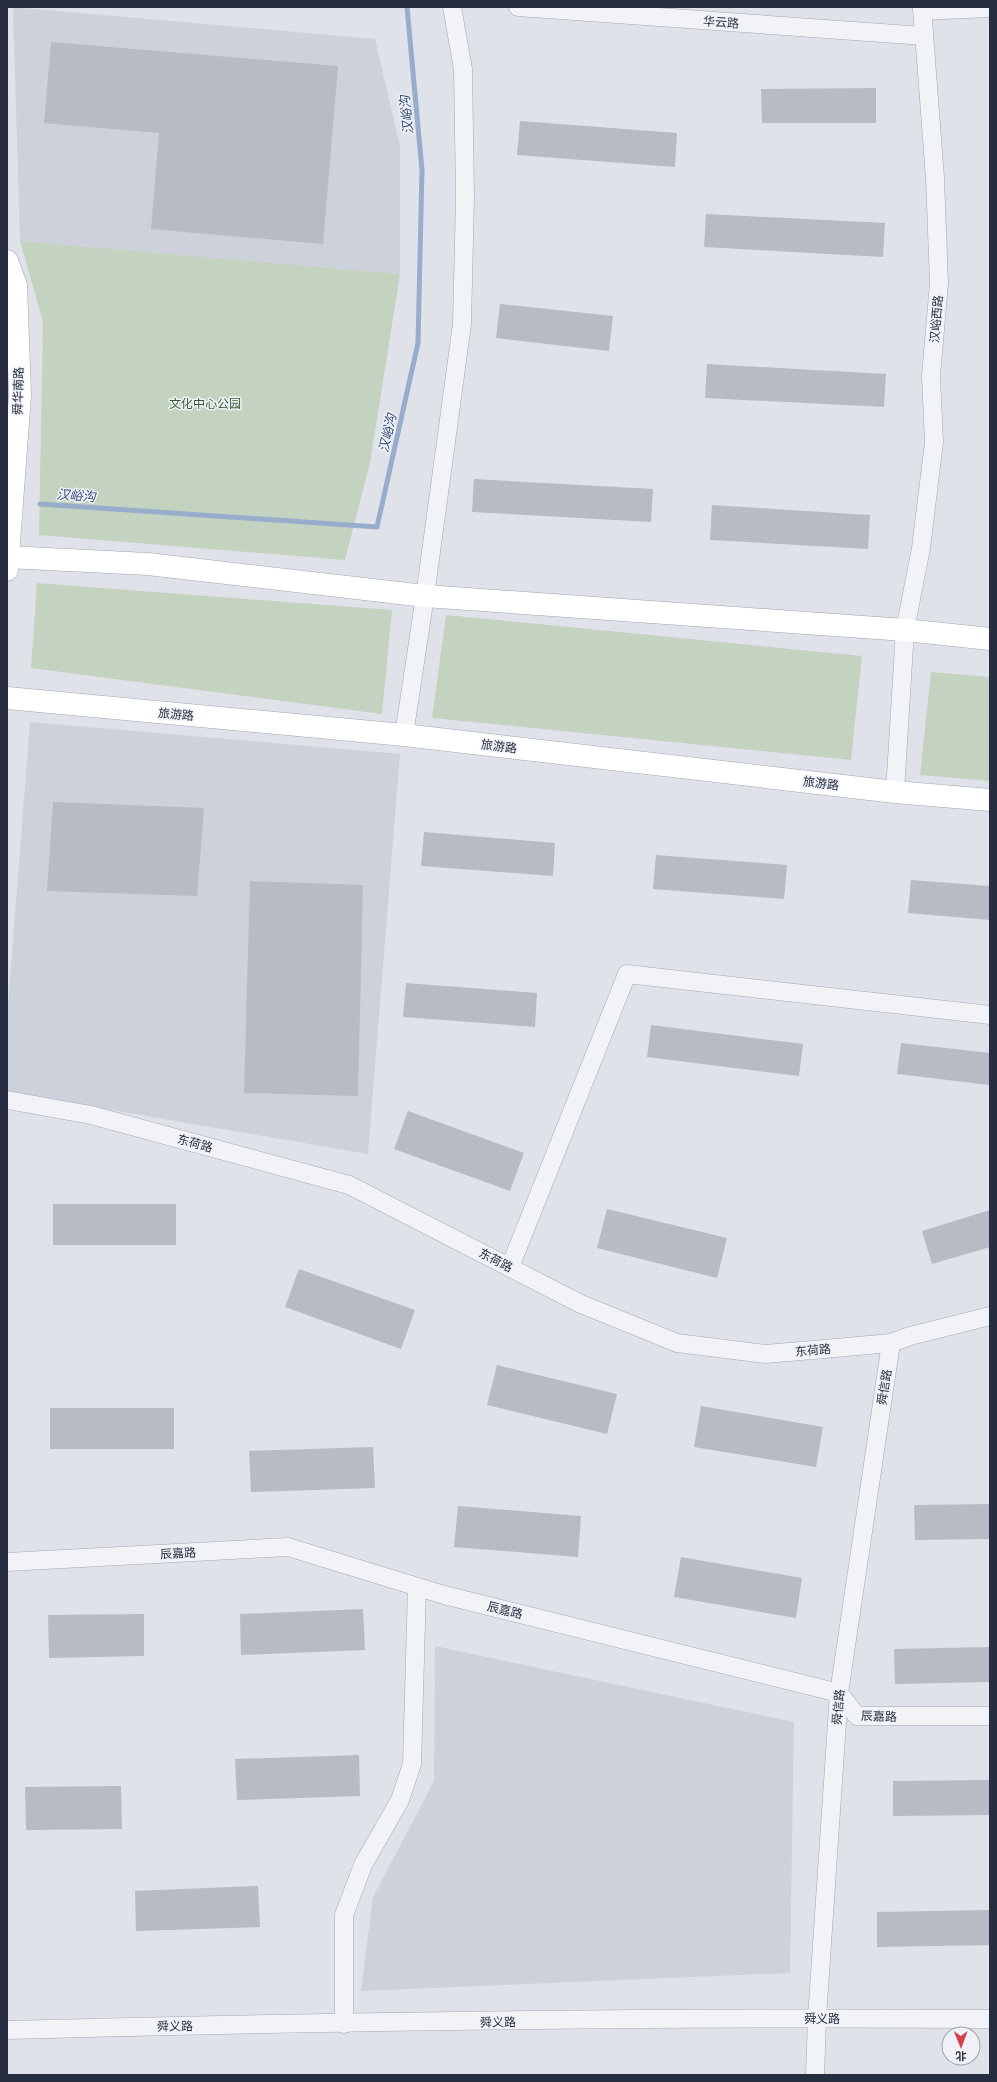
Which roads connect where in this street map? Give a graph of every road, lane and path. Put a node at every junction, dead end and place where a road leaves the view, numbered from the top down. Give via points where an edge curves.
1 (452, 7) edge
2 (518, 7) edge
3 (990, 8) edge
4 (922, 9) edge
5 (924, 36) junction
6 (7, 261) edge
7 (7, 557) edge
8 (7, 570) edge
9 (426, 596) junction
10 (905, 630) junction
11 (990, 639) edge
12 (7, 698) edge
13 (404, 735) junction
14 (895, 792) junction
15 (990, 800) edge
16 (990, 1015) edge
17 (7, 1100) edge
18 (510, 1267) junction
19 (990, 1316) edge
20 (891, 1343) junction
21 (7, 1562) edge
22 (417, 1587) junction
23 (839, 1692) junction
24 (990, 1716) edge
25 (817, 2018) junction
26 (990, 2019) edge
27 (344, 2024) junction
28 (7, 2030) edge
29 (815, 2075) edge

1 - 9 street via 463,69 465,197 462,324
2 - 5 street, 华云路
3 - 4 street
4 - 5 street, 汉峪西路
5 - 10 street, 汉峪西路 via 935,178 939,284 931,376 934,442 921,548
6 - 7 main road, 舜华南路 via 16,285 20,395
7 - 8 main road, 舜华南路
7 - 9 main road via 148,564
9 - 10 main road
9 - 13 street
10 - 11 main road
10 - 14 street, 汉峪西路
12 - 13 main road, 旅游路
13 - 14 main road, 旅游路
14 - 15 main road, 旅游路
16 - 18 street via 628,974
17 - 18 street, 东荷路 via 91,1115 349,1185
18 - 20 street, 东荷路 via 581,1304 677,1343 765,1354
19 - 20 street, 东荷路
20 - 23 street, 舜信路
21 - 22 street, 辰嘉路 via 288,1547
22 - 23 street, 辰嘉路
22 - 27 street via 412,1764 400,1800 363,1865 344,1915
23 - 24 street, 辰嘉路 via 857,1716
23 - 25 street, 舜信路
25 - 26 street, 舜义路
25 - 27 street, 舜义路
25 - 29 street, 舜信路
27 - 28 street, 舜义路

